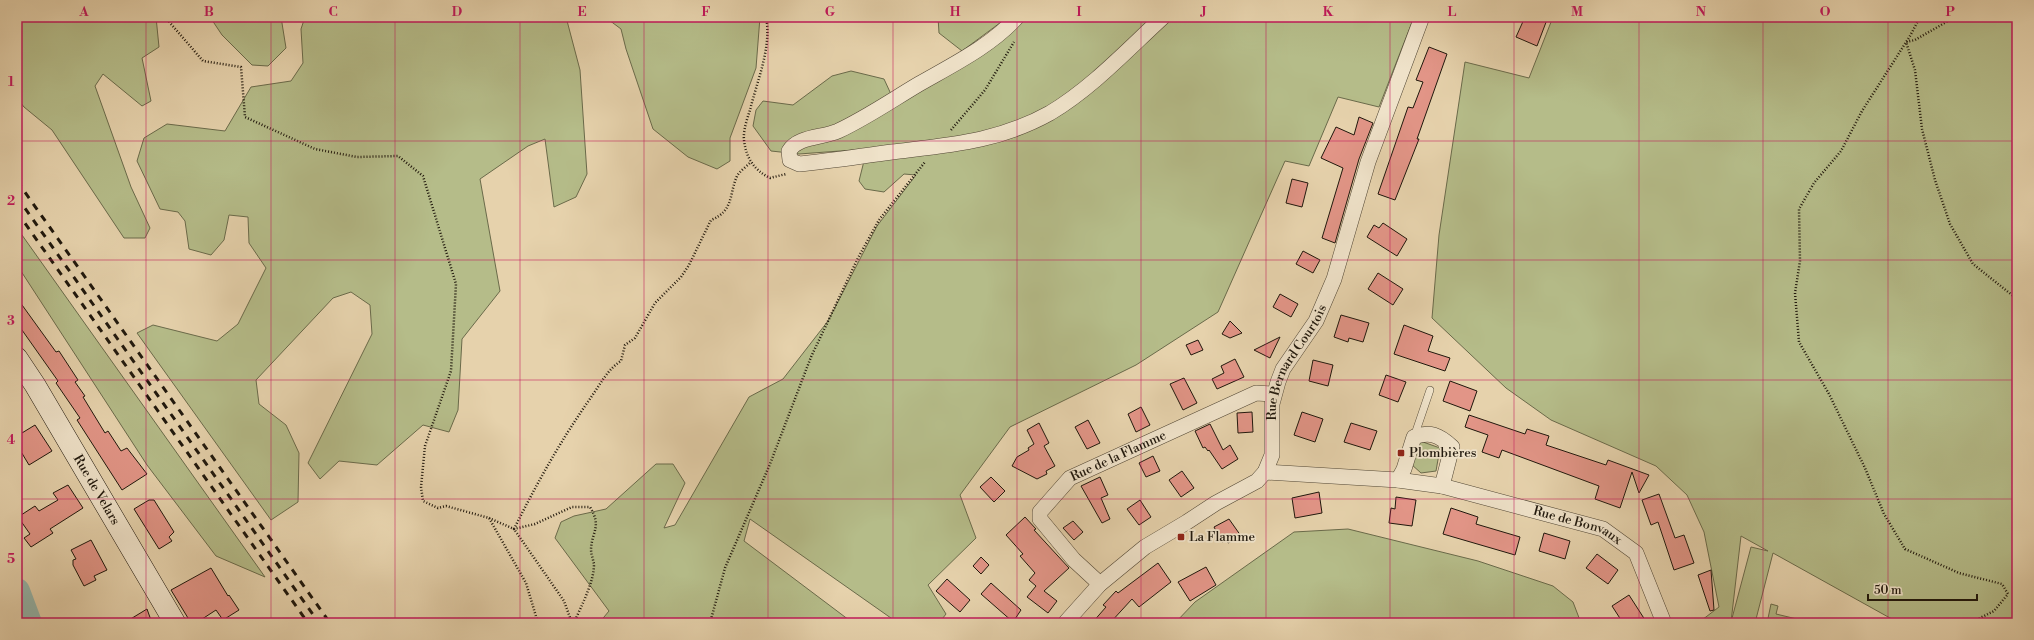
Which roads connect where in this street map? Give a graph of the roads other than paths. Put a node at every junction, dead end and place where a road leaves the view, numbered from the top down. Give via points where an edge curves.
1 (1016, 17) edge
2 (1163, 17) edge
3 (1422, 17) edge
4 (17, 358) edge
5 (1430, 390) dead end
6 (1274, 394) junction
7 (1414, 437) junction
8 (1265, 472) junction
9 (1398, 480) junction
10 (1442, 486) junction
11 (1100, 584) junction
12 (175, 623) edge
13 (1065, 623) edge
14 (1664, 623) edge

1 - 2 street via 1000,33 966,56 850,125 829,135 793,145 789,151 790,160 799,164 938,146 994,137 1016,129 1050,113 1084,89
3 - 6 street, Rue Bernard Courtois via 1368,162 1334,279 1316,321 1283,369
4 - 12 main road, Rue de Velars
5 - 7 lane
6 - 8 street, Rue Bernard Courtois via 1272,455
6 - 11 street, Rue de la Flamme via 1256,393 1101,462 1070,478 1046,503 1040,512 1040,519 1074,560
7 - 9 street
7 - 10 street via 1425,433 1443,438 1452,446
8 - 9 street, Rue de Bonvaux
8 - 11 street via 1257,480 1145,547
9 - 10 street, Rue de Bonvaux
10 - 14 street, Rue de Bonvaux via 1603,530 1636,553
11 - 13 street

